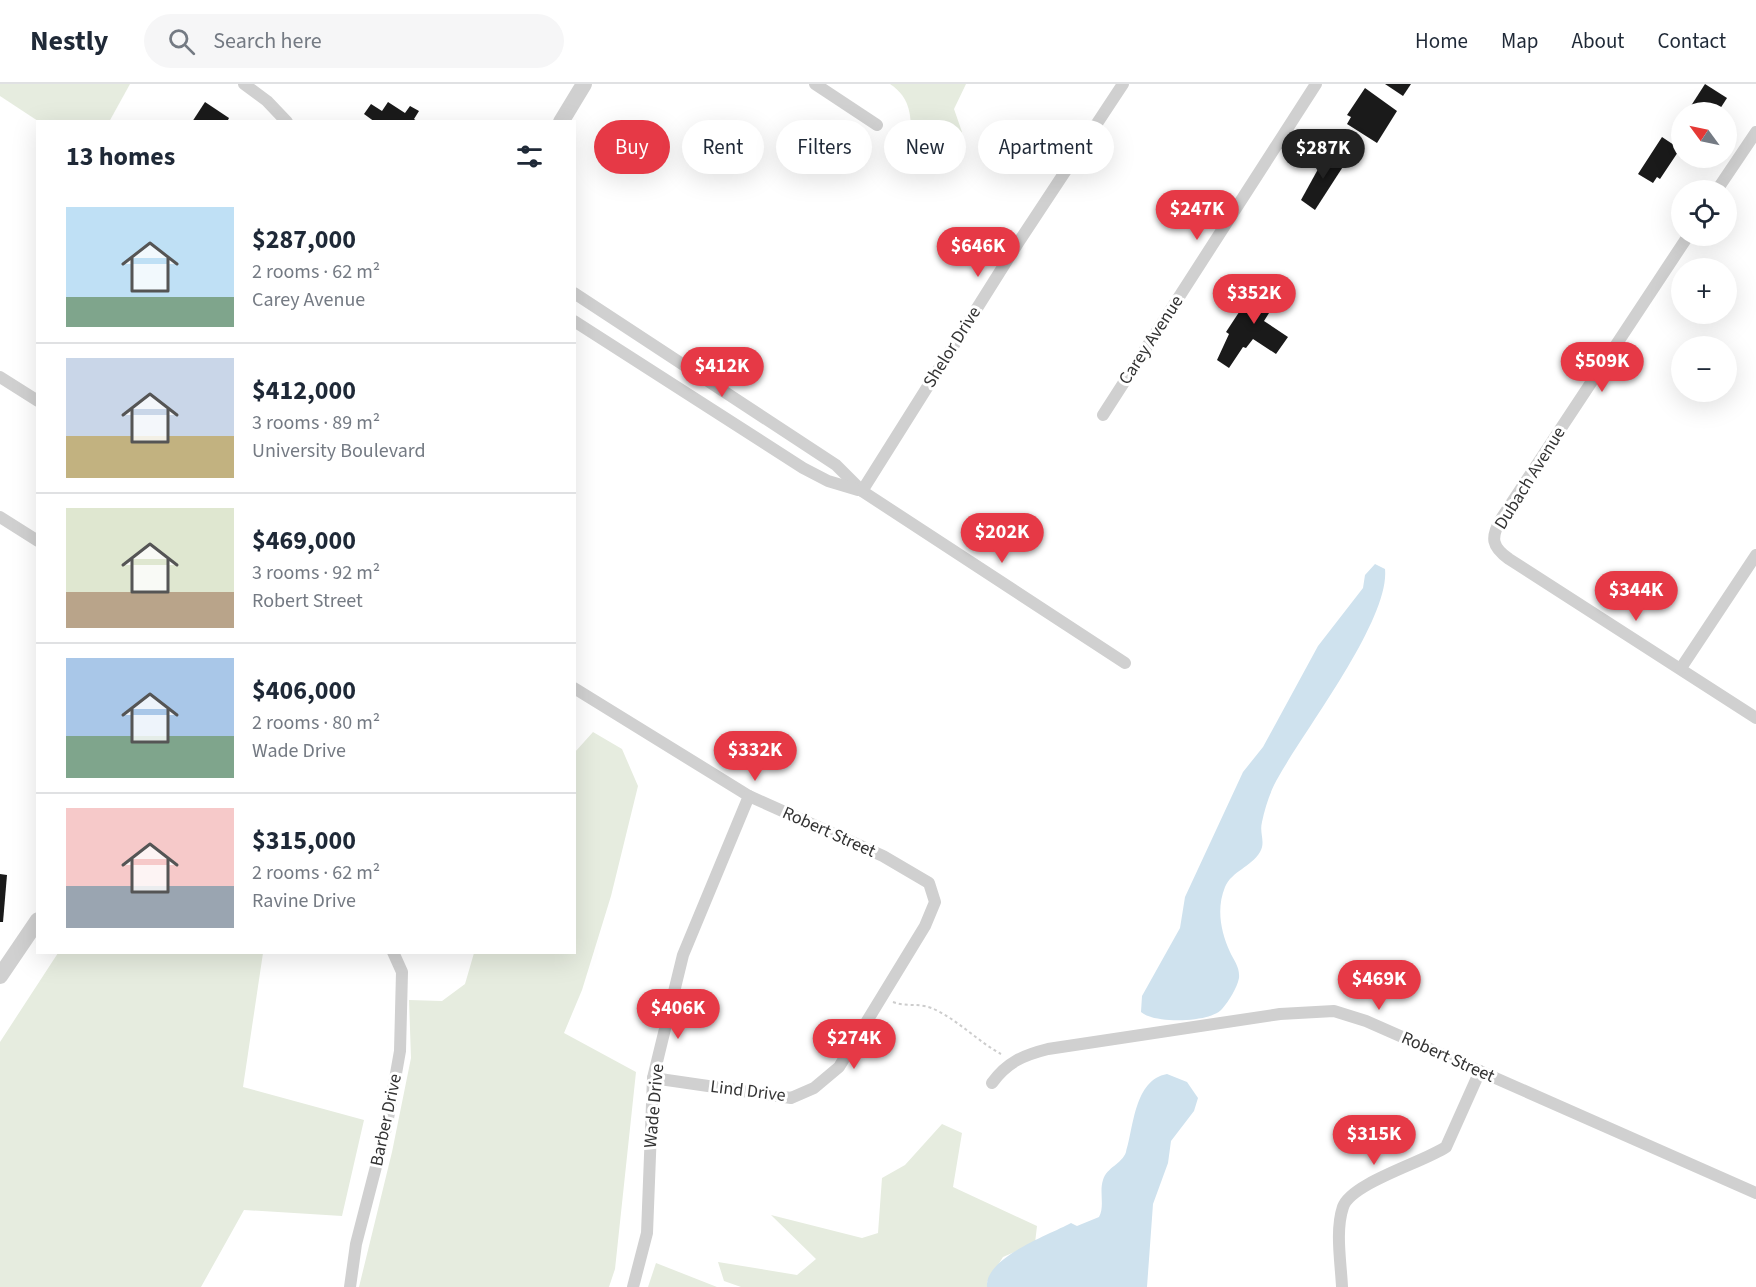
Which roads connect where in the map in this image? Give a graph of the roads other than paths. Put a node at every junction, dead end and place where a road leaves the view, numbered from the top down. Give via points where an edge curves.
1 (244, 84) edge
2 (584, 84) edge
3 (815, 84) edge
4 (1123, 84) edge
5 (1316, 84) edge
6 (285, 120) edge
7 (562, 120) edge
8 (877, 125) dead end
9 (1756, 132) edge
10 (1724, 180) edge
11 (1681, 246) edge
12 (576, 294) edge
13 (576, 322) edge
14 (0, 377) edge
15 (36, 400) edge
16 (1103, 415) dead end
17 (862, 491) junction
18 (0, 517) edge
19 (36, 540) edge
20 (1756, 555) edge
21 (1125, 663) dead end
22 (1681, 668) junction
23 (576, 689) edge
24 (1756, 718) edge
25 (749, 796) junction
26 (929, 883) joint
27 (36, 923) edge
28 (394, 954) edge
29 (0, 976) edge
30 (1480, 1071) junction
31 (653, 1078) junction
32 (992, 1083) dead end
33 (1756, 1193) edge
34 (350, 1287) edge
35 (633, 1287) edge
36 (1342, 1287) edge

1 - 6 street
2 - 7 street
3 - 8 street
4 - 17 street, Shelor Drive
5 - 16 street, Carey Avenue
9 - 10 street
11 - 22 street, Dubach Avenue via 1501,519 1493,542 1509,560
12 - 17 street via 836,465
13 - 17 street via 803,468 828,481
14 - 15 street
17 - 21 street
18 - 19 street
20 - 22 street
22 - 24 street
23 - 25 street, Robert Street
25 - 26 street, Robert Street via 883,856
25 - 31 street, Wade Drive via 683,955
26 - 31 street, Lind Drive via 935,902 925,926 839,1067 814,1088 791,1098
27 - 29 street
28 - 34 street, Barber Drive via 402,972 400,1052 387,1124 356,1244
30 - 32 street, Robert Street via 1334,1011 1280,1014 1048,1049 1014,1061
30 - 33 street, Robert Street
30 - 36 street via 1446,1147 1363,1188 1343,1207
31 - 35 street, Wade Drive via 647,1233

